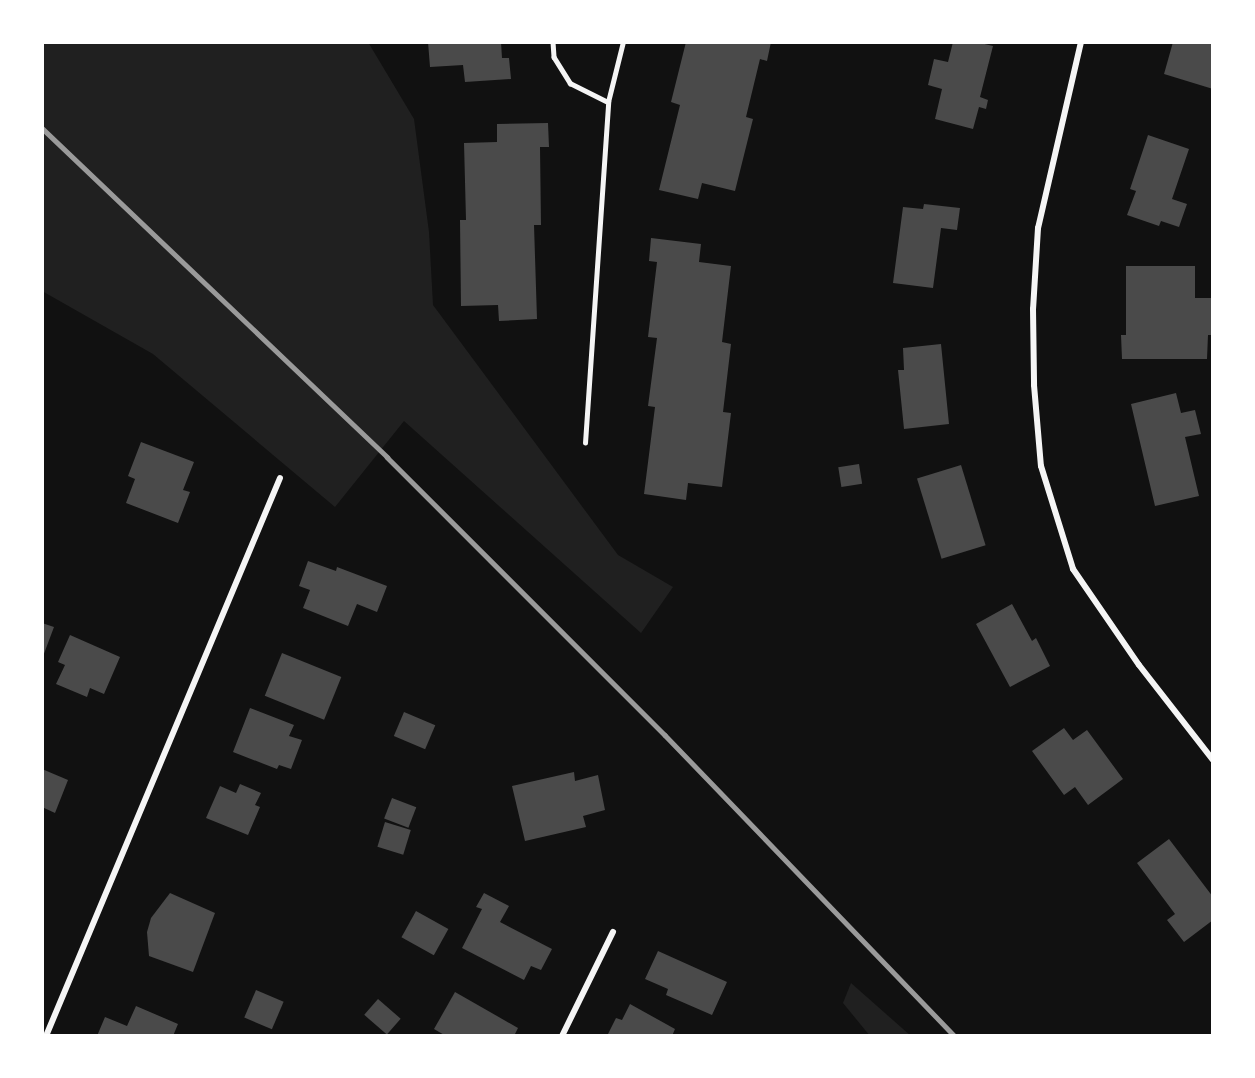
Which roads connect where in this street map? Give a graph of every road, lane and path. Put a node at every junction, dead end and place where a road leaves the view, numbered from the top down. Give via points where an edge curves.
1 (553, 42) edge
2 (623, 42) edge
3 (1082, 42) edge
4 (608, 102) junction
5 (585, 442) dead end
6 (280, 478) dead end
7 (1213, 760) edge
8 (613, 932) dead end
9 (46, 1036) edge
10 (562, 1036) edge

1 - 4 lane via 554,57 570,83
2 - 4 lane
3 - 7 street via 1038,228 1033,309 1041,465 1073,569 1139,665
4 - 5 lane
6 - 9 street
8 - 10 street

